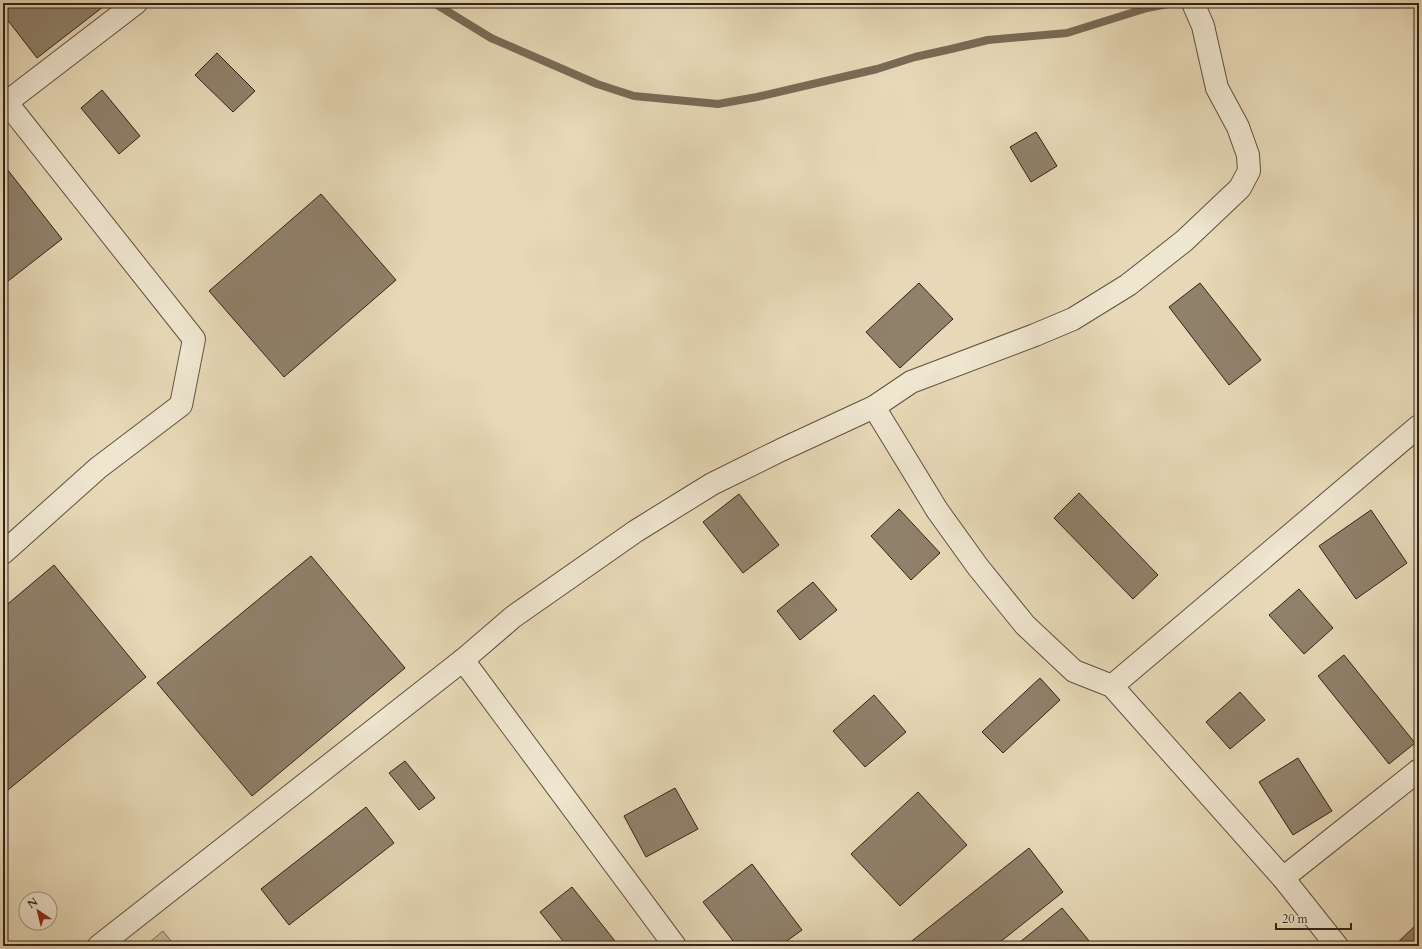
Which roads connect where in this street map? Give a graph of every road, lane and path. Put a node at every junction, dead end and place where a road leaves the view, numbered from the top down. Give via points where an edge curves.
1 (136, 3) edge
2 (1193, 3) edge
3 (4, 102) edge
4 (874, 407) junction
5 (1419, 426) edge
6 (3, 552) edge
7 (463, 660) junction
8 (1112, 686) junction
9 (1419, 770) edge
10 (1283, 878) junction
11 (99, 946) edge
12 (675, 946) edge
13 (1337, 946) edge

1 - 3 street
2 - 4 street via 1203,26 1217,88 1238,127 1248,155 1249,171 1240,188 1168,254 1128,285 1078,316 910,382
3 - 6 street via 194,338 181,405 98,468
4 - 7 street via 726,477 668,511 513,617
4 - 8 street via 937,510 978,567 1025,625 1074,672
5 - 8 street
7 - 11 street
7 - 12 street
8 - 10 street
9 - 10 street
10 - 13 street

